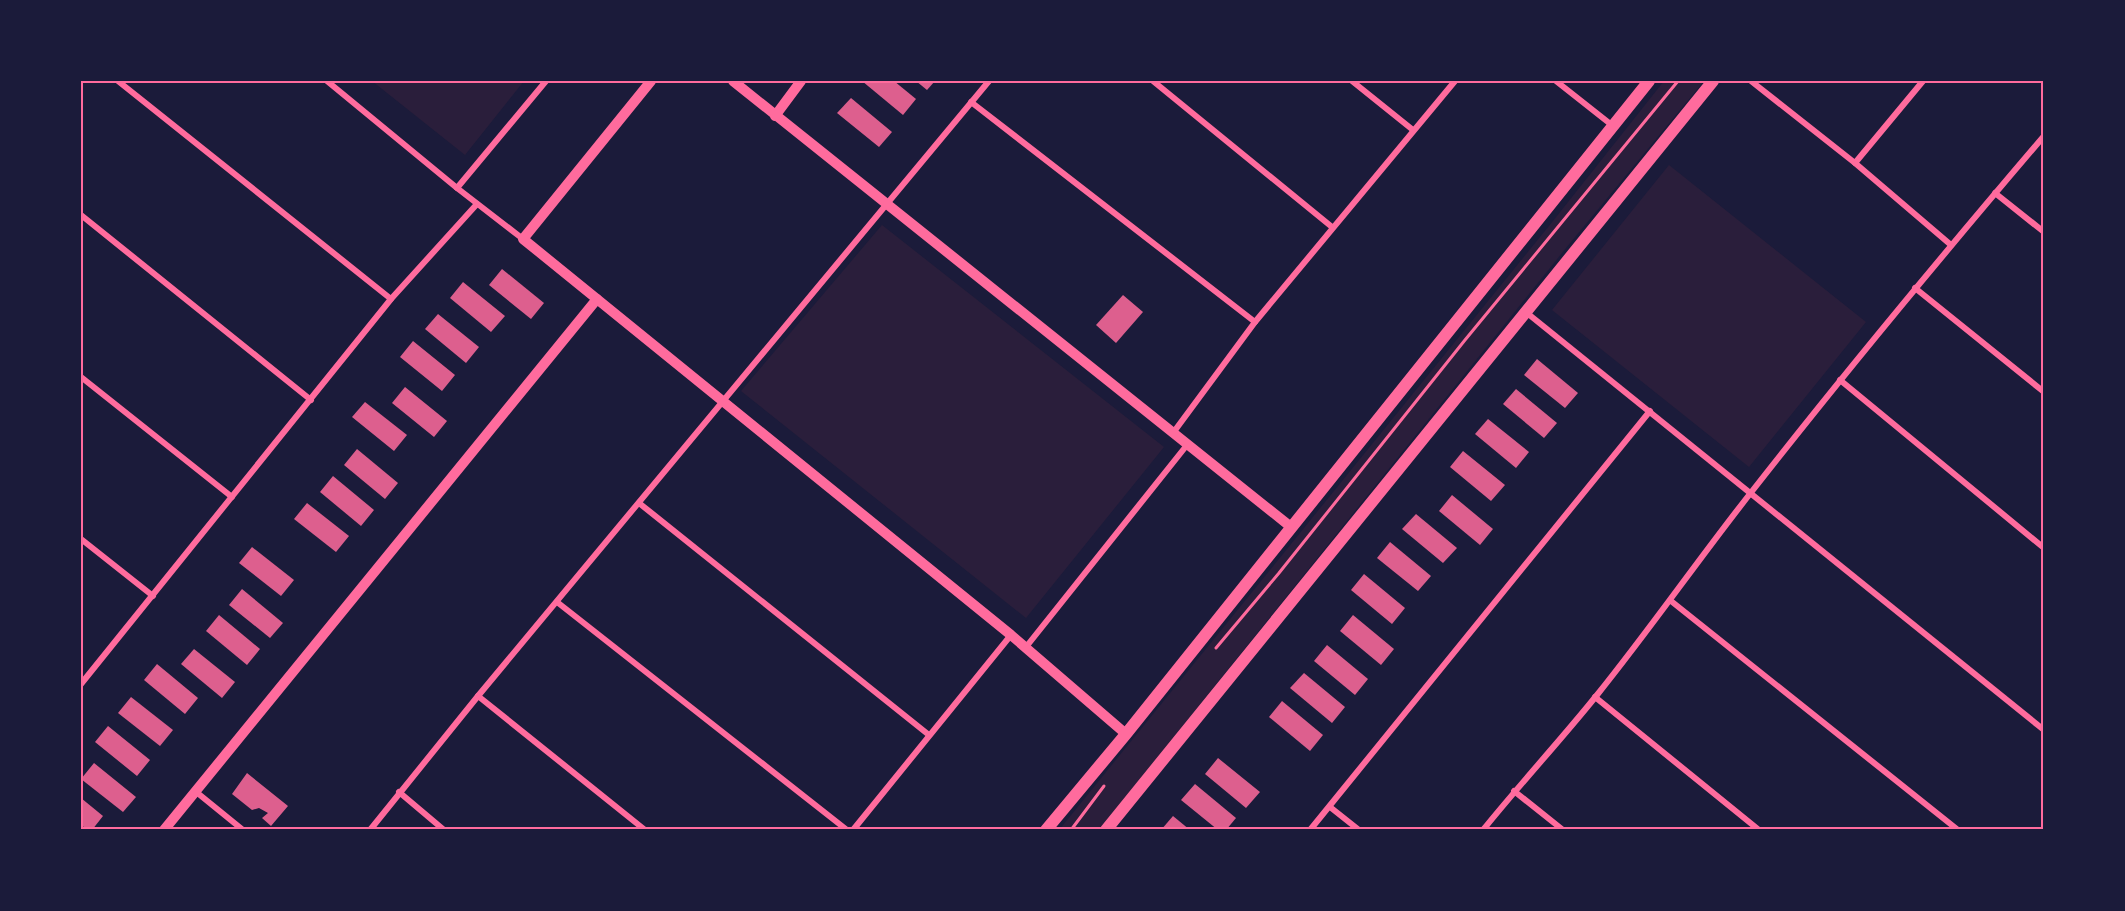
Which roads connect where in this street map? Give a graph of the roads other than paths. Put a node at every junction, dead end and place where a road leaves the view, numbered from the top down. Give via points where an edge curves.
1 (118, 81) edge
2 (327, 81) edge
3 (546, 81) edge
4 (651, 81) edge
5 (801, 81) edge
6 (988, 81) edge
7 (1153, 81) edge
8 (1352, 81) edge
9 (1455, 81) edge
10 (1556, 81) edge
11 (1649, 81) edge
12 (1713, 81) edge
13 (1751, 81) edge
14 (1923, 81) edge
15 (737, 82) edge
16 (971, 102) junction
17 (775, 116) junction
18 (1613, 126) junction
19 (1413, 130) junction
20 (2044, 136) edge
21 (1855, 163) junction
22 (458, 188) junction
23 (1995, 193) junction
24 (886, 203) junction
25 (477, 204) junction
26 (81, 215) edge
27 (1332, 227) junction
28 (2044, 232) edge
29 (523, 239) junction
30 (1951, 245) junction
31 (1915, 288) junction
32 (391, 299) junction
33 (597, 299) junction
34 (1527, 313) junction
35 (1256, 322) junction
36 (81, 377) edge
37 (1840, 380) junction
38 (2044, 392) edge
39 (311, 400) junction
40 (723, 400) junction
41 (1650, 411) junction
42 (1173, 434) junction
43 (1187, 445) junction
44 (1751, 492) junction
45 (232, 497) junction
46 (639, 503) junction
47 (1291, 527) junction
48 (81, 539) edge
49 (2044, 548) edge
50 (153, 596) junction
51 (1671, 601) junction
52 (557, 602) junction
53 (1011, 635) junction
54 (1026, 647) junction
55 (81, 684) edge
56 (478, 696) junction
57 (1595, 697) junction
58 (2044, 730) edge
59 (1126, 734) junction
60 (928, 735) junction
61 (195, 790) junction
62 (1514, 791) junction
63 (399, 792) junction
64 (1330, 807) junction
65 (164, 830) edge
66 (243, 830) edge
67 (370, 830) edge
68 (444, 830) edge
69 (645, 830) edge
70 (847, 830) edge
71 (853, 830) edge
72 (1046, 830) edge
73 (1106, 830) edge
74 (1310, 830) edge
75 (1359, 830) edge
76 (1483, 830) edge
77 (1563, 830) edge
78 (1759, 830) edge
79 (1958, 830) edge

1 - 32 street
2 - 22 street
3 - 22 street
4 - 29 street
5 - 17 street
6 - 16 street
7 - 27 street
8 - 19 street
9 - 19 street
10 - 18 street
11 - 18 main road
12 - 34 main road
13 - 21 street
14 - 21 street
15 - 17 street
16 - 24 street
16 - 35 street
17 - 24 street
18 - 47 main road
19 - 27 street
20 - 23 street
21 - 30 street
22 - 25 street
23 - 28 street
23 - 30 street
24 - 40 street
24 - 42 street
25 - 29 street
25 - 32 street
26 - 39 street
27 - 35 street
29 - 33 street
30 - 31 street
31 - 37 street
31 - 38 street
32 - 39 street
33 - 40 street
33 - 61 street
34 - 41 street
34 - 73 main road
35 - 42 street
36 - 45 street
37 - 44 street
37 - 49 street
39 - 45 street
40 - 46 street
40 - 53 street
41 - 44 street
41 - 64 street
42 - 43 street
43 - 47 street
43 - 54 street
44 - 51 street
44 - 58 street
45 - 50 street
46 - 52 street
46 - 60 street
47 - 59 main road
48 - 50 street
50 - 55 street
51 - 57 street
51 - 79 street
52 - 56 street
52 - 70 street
53 - 54 street
53 - 60 street
54 - 59 street
56 - 63 street
56 - 69 street
57 - 62 street
57 - 78 street
59 - 72 main road
60 - 71 street
61 - 65 street
61 - 66 street
62 - 76 street
62 - 77 street
63 - 67 street
63 - 68 street
64 - 74 street
64 - 75 street

